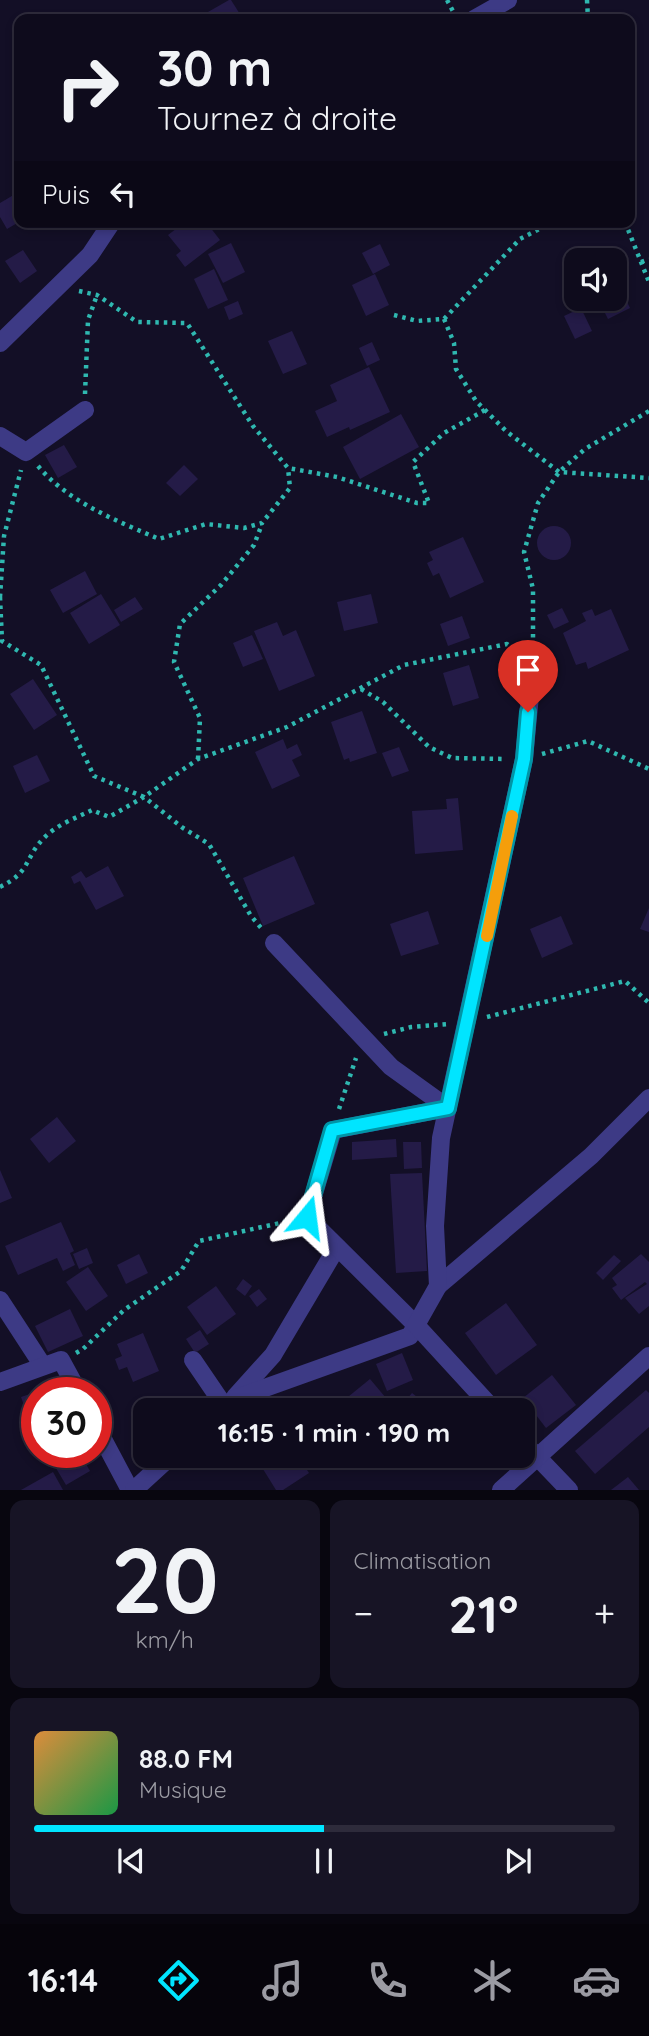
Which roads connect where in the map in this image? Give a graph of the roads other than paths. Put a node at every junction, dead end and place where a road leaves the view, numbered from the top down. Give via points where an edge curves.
1 (508, 0) edge
2 (483, 14) edge
3 (109, 228) edge
4 (0, 343) edge
5 (85, 410) road end
6 (0, 436) edge
7 (533, 664) road end
8 (274, 943) road end
9 (649, 1098) edge
10 (448, 1108) junction
11 (337, 1247) junction
12 (438, 1286) junction
13 (0, 1300) edge
14 (416, 1325) junction
15 (649, 1356) edge
16 (192, 1360) dead end
17 (43, 1366) junction
18 (70, 1377) edge
19 (0, 1382) edge
20 (222, 1398) edge
21 (233, 1398) edge
22 (246, 1398) edge
23 (483, 1398) edge
24 (112, 1454) edge
25 (537, 1457) junction
26 (157, 1468) edge
27 (132, 1490) edge
28 (501, 1490) edge
29 (569, 1490) edge

1 - 2 street
3 - 4 street via 90,255
5 - 6 street via 26,452
7 - 10 street via 524,759
8 - 10 street via 391,1067
9 - 12 street via 591,1156
10 - 11 street via 332,1130 307,1217
10 - 12 street via 441,1138 435,1226
11 - 14 street
11 - 21 street via 273,1354
12 - 14 street
13 - 17 street
14 - 22 street via 410,1336
14 - 23 street
15 - 25 street
16 - 20 street
17 - 18 street via 61,1360
17 - 19 street
24 - 27 street
25 - 28 street
25 - 29 street
26 - 27 street

